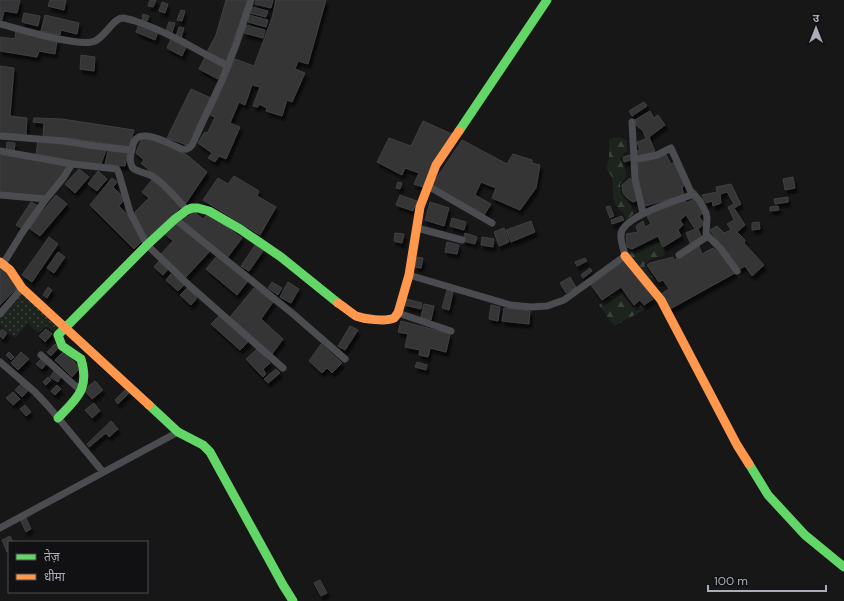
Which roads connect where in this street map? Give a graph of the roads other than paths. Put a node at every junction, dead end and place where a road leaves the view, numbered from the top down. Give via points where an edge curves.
1 (251, 0) edge
2 (547, 0) edge
3 (0, 24) edge
4 (228, 66) junction
5 (632, 122) dead end
6 (0, 136) edge
7 (131, 150) junction
8 (0, 151) edge
9 (634, 160) junction
10 (72, 164) junction
11 (132, 167) junction
12 (118, 171) junction
13 (428, 186) junction
14 (694, 194) junction
15 (0, 195) edge
16 (46, 199) junction
17 (187, 210) junction
18 (643, 213) junction
19 (175, 219) junction
20 (492, 223) dead end
21 (417, 228) junction
22 (708, 236) junction
23 (462, 240) dead end
24 (147, 245) junction
25 (679, 255) dead end
26 (625, 256) junction
27 (2, 263) edge
28 (737, 270) dead end
29 (409, 275) junction
30 (22, 288) junction
31 (398, 313) junction
32 (0, 314) edge
33 (65, 328) junction
34 (451, 331) dead end
35 (41, 355) dead end
36 (345, 359) dead end
37 (0, 362) edge
38 (283, 368) dead end
39 (81, 391) junction
40 (58, 418) junction
41 (178, 432) junction
42 (103, 472) junction
43 (0, 528) edge
44 (844, 567) edge
45 (293, 601) edge

1 - 4 street
2 - 13 street via 436,165
3 - 4 street via 88,43 100,39 115,21 127,19 166,33
4 - 7 street via 190,148 185,150 145,135 136,139
5 - 9 street
6 - 7 street
7 - 11 street
8 - 10 street
9 - 14 street via 657,155 671,148
9 - 18 street via 636,184
10 - 12 street via 114,168
10 - 16 street
11 - 12 street
11 - 17 street via 153,176
12 - 24 street via 130,212
13 - 20 street
13 - 21 street via 420,207
14 - 18 street
14 - 22 street via 706,213
15 - 16 street
16 - 27 street
17 - 19 street
17 - 31 street via 198,208 240,229 281,257 355,315 382,320 390,319
18 - 26 street via 622,229
19 - 24 street
19 - 36 street
21 - 23 street
21 - 29 street
22 - 25 street
22 - 28 street
24 - 33 street
24 - 38 street
26 - 29 street via 564,300 547,306 510,305
26 - 44 street via 661,300 737,445 768,495 805,535
27 - 30 street
29 - 31 street
30 - 32 street
30 - 33 street
31 - 34 street
33 - 39 street via 58,335 59,339 62,346 81,359 84,372
33 - 41 street
35 - 39 street
37 - 40 street via 35,392
39 - 40 street
40 - 42 street
41 - 42 street
41 - 45 street via 203,445 210,452
42 - 43 street

